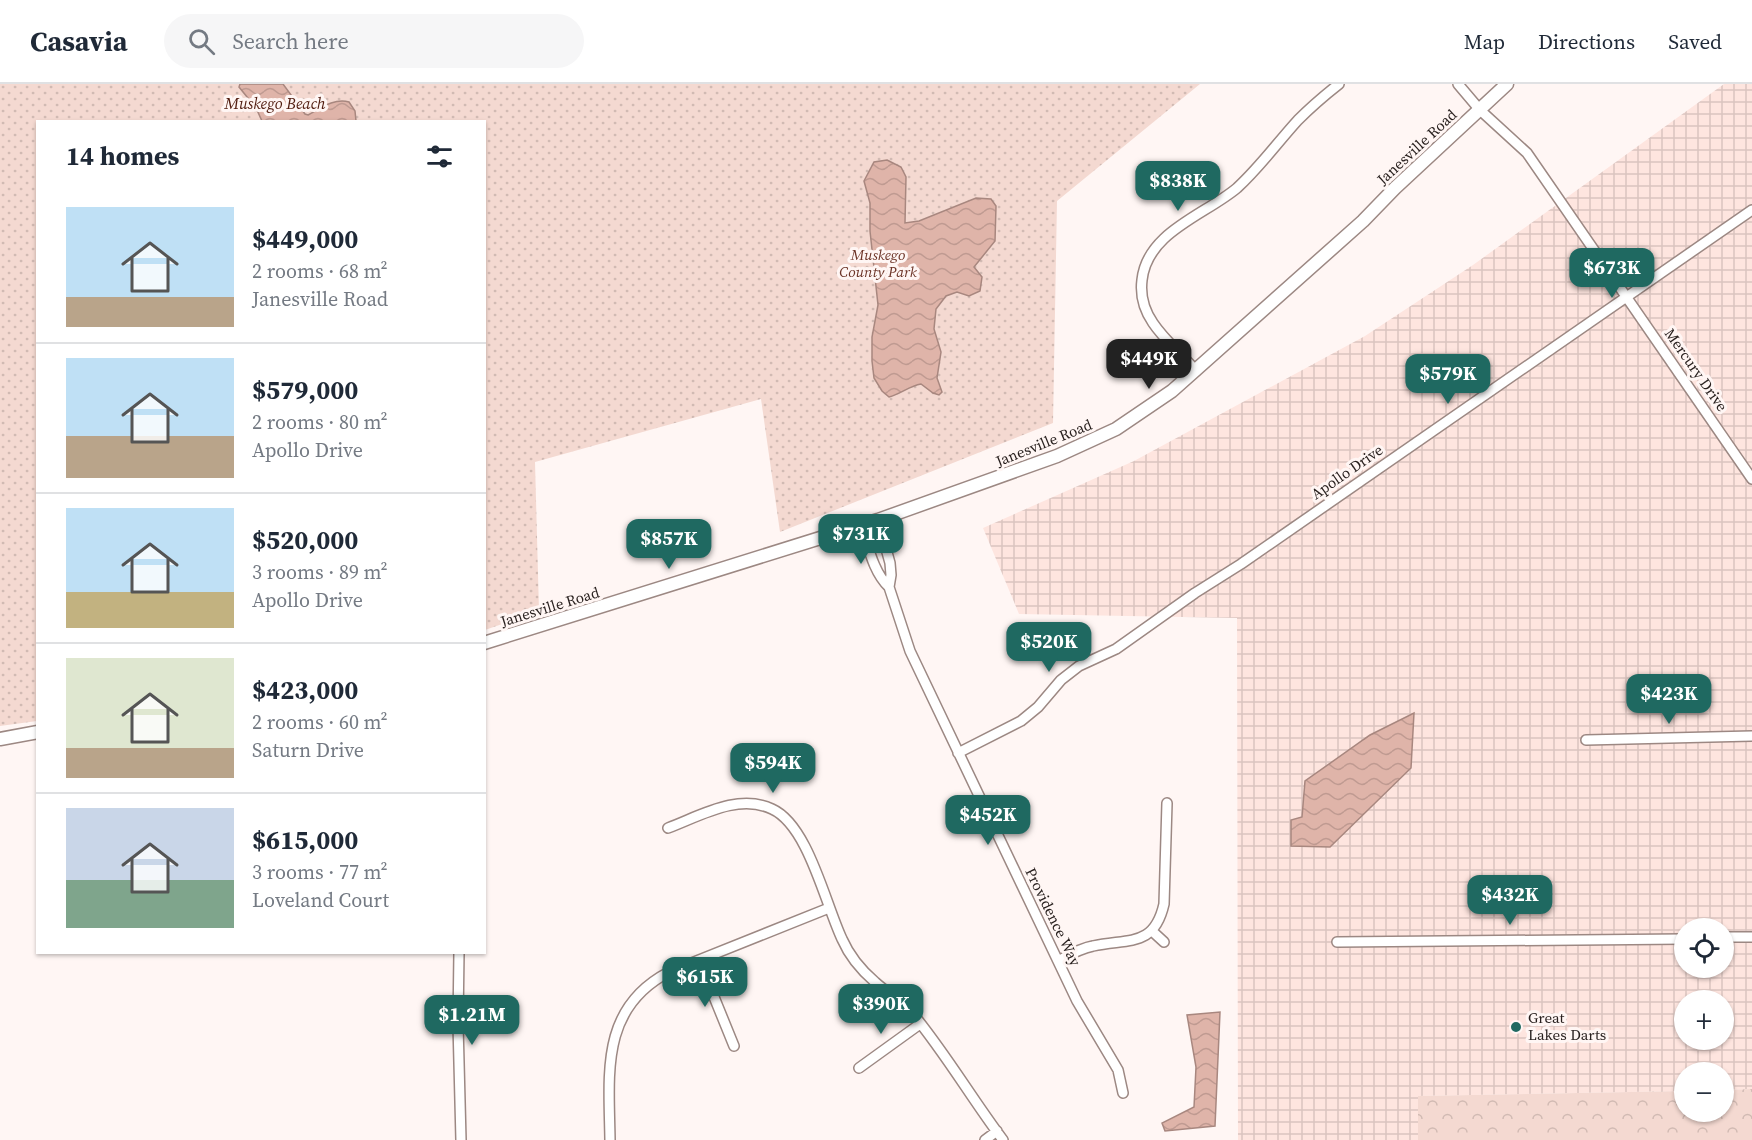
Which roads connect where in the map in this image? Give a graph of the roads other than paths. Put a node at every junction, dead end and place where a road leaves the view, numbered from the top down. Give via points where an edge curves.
1 (1339, 84) edge
2 (1458, 84) edge
3 (1507, 84) edge
4 (1480, 110) junction
5 (1752, 210) edge
6 (1627, 297) junction
7 (1196, 370) junction
8 (1752, 479) edge
9 (878, 520) junction
10 (861, 525) junction
11 (890, 587) junction
12 (486, 642) edge
13 (36, 732) edge
14 (1752, 736) edge
15 (0, 739) edge
16 (1586, 740) dead end
17 (958, 753) junction
18 (1167, 803) dead end
19 (668, 828) dead end
20 (829, 908) junction
21 (1152, 931) junction
22 (1734, 937) edge
23 (1752, 937) edge
24 (1674, 939) edge
25 (1164, 942) dead end
26 (1337, 942) dead end
27 (459, 954) edge
28 (699, 960) junction
29 (1058, 961) junction
30 (920, 1024) junction
31 (734, 1047) dead end
32 (859, 1068) dead end
33 (1123, 1093) dead end
34 (997, 1131) junction
35 (461, 1140) edge
36 (610, 1140) edge
37 (985, 1140) edge
38 (1003, 1140) edge

1 - 7 street via 1299,120 1246,179 1164,238 1147,259 1141,287 1146,312
2 - 4 street, Mercury Drive
3 - 4 main road, Janesville Road
4 - 6 street, Mercury Drive via 1527,153
4 - 7 main road, Janesville Road
5 - 6 street, Apollo Drive
6 - 8 street, Mercury Drive
6 - 17 street, Apollo Drive via 1116,649 1079,666 1021,721
7 - 9 main road, Janesville Road via 1155,405 1095,440
9 - 10 main road, Janesville Road
9 - 11 street, Providence Way via 890,563
10 - 11 street, Providence Way via 877,571
10 - 12 main road, Janesville Road
11 - 17 street, Providence Way via 910,651
13 - 15 main road
14 - 16 street
17 - 29 street, Providence Way
18 - 21 street via 1164,904
19 - 20 street via 731,805 754,803 775,810 796,829
20 - 28 street
20 - 30 street via 857,964
21 - 25 street
21 - 29 street via 1134,941 1095,945
22 - 23 street
24 - 26 street
27 - 35 street
28 - 31 street
28 - 36 street via 659,977 640,993 616,1029 612,1045
29 - 33 street, Providence Way via 1085,1018 1118,1070
30 - 32 street
30 - 34 street
34 - 37 street
34 - 38 street

